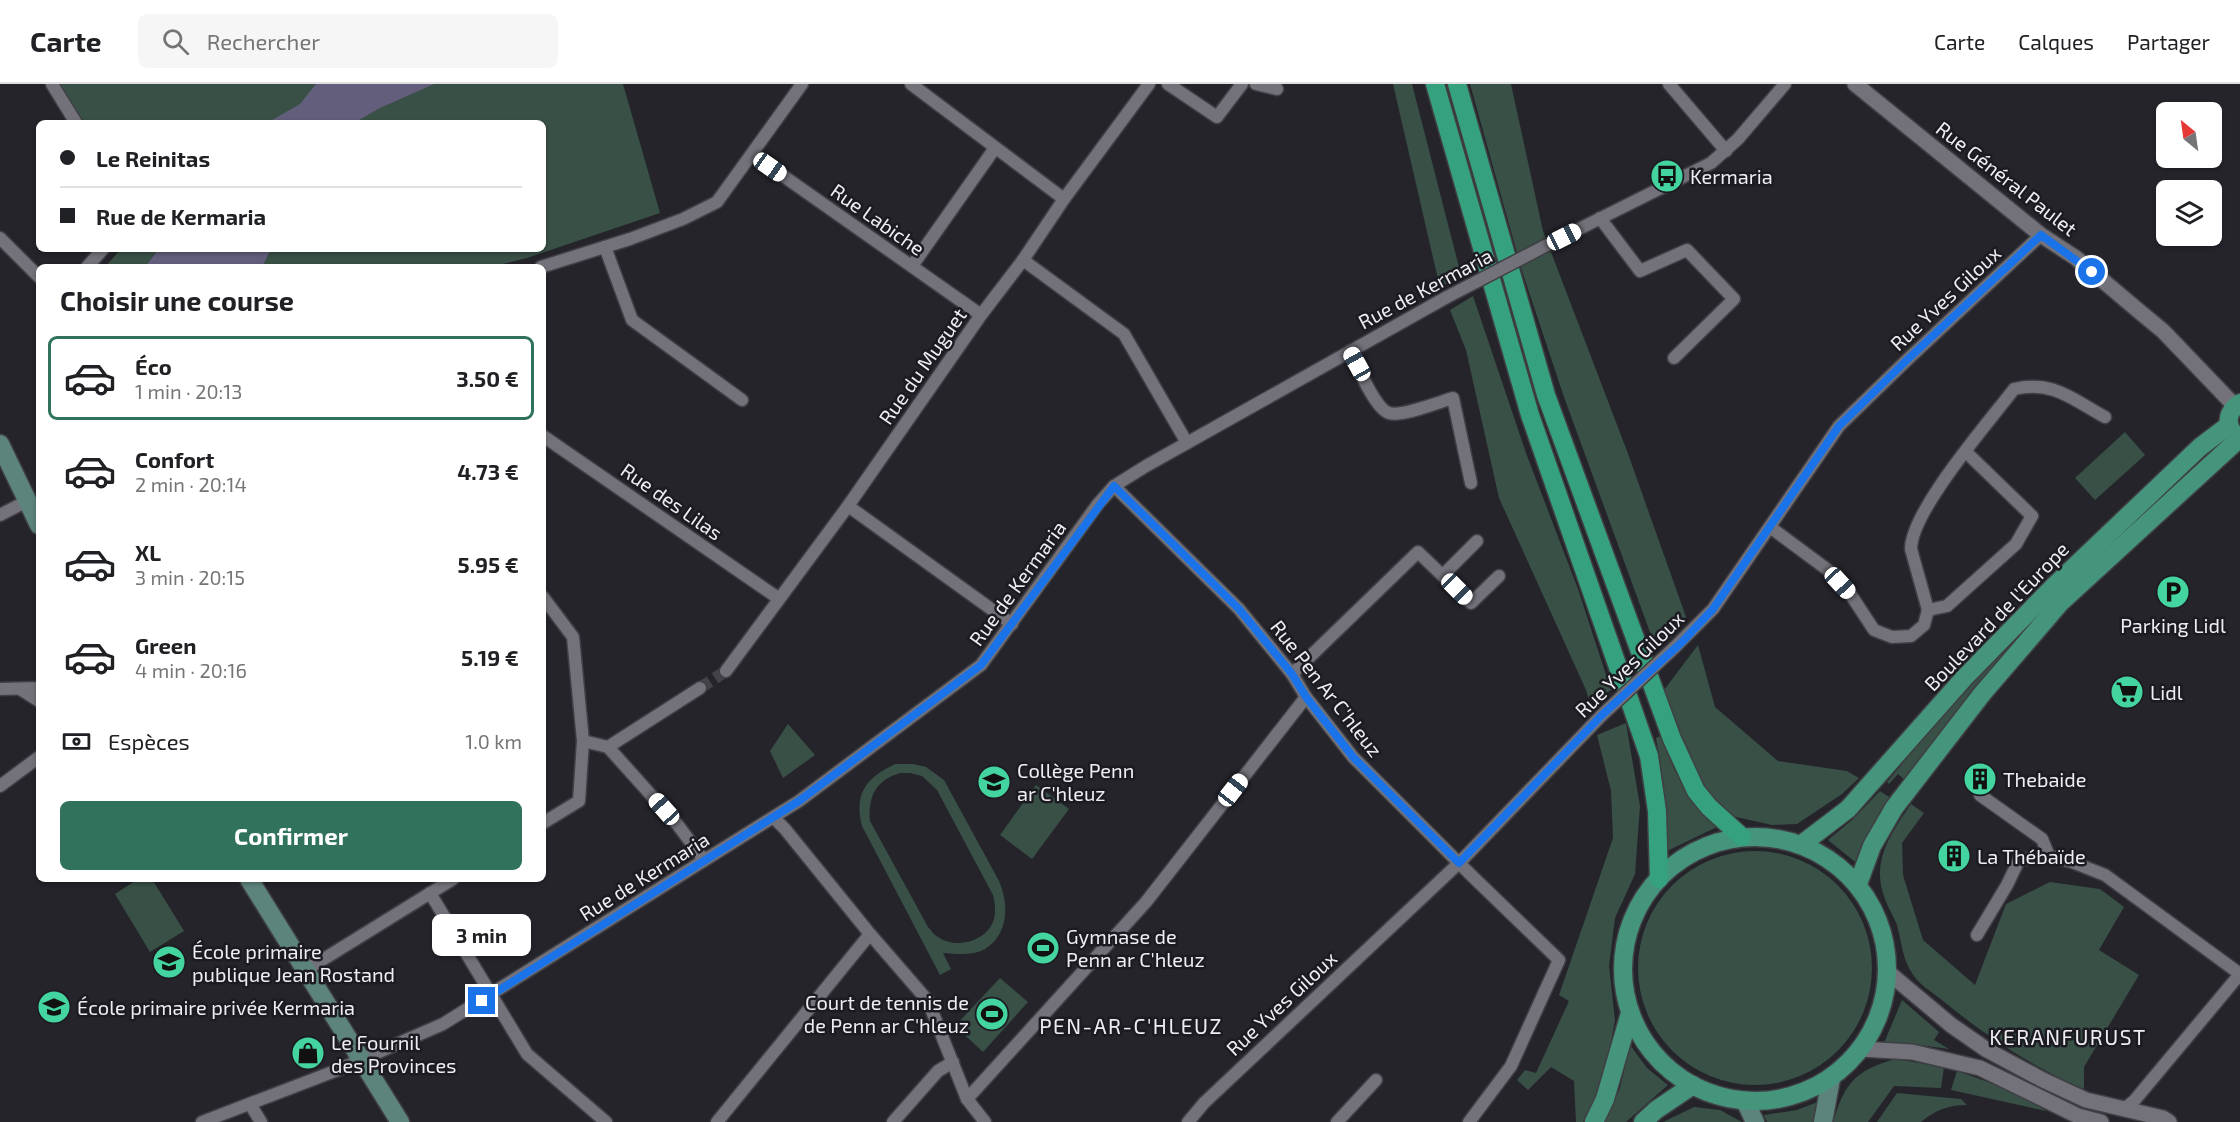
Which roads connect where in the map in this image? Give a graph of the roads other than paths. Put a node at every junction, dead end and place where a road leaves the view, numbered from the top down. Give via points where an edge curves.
1 (52, 84) edge
2 (801, 84) edge
3 (911, 84) edge
4 (1149, 84) edge
5 (1168, 84) edge
6 (1242, 84) edge
7 (1256, 84) edge
8 (1436, 84) edge
9 (1457, 84) edge
10 (1669, 84) edge
11 (1785, 84) edge
12 (1855, 84) edge
13 (1276, 89) dead end
14 (74, 120) edge
15 (995, 148) junction
16 (1726, 151) junction
17 (752, 154) junction
18 (1064, 199) junction
19 (1600, 218) junction
20 (2041, 235) junction
21 (0, 238) edge
22 (605, 247) junction
23 (100, 252) edge
24 (1023, 260) junction
25 (90, 264) edge
26 (546, 265) edge
27 (912, 266) junction
28 (36, 274) edge
29 (981, 315) junction
30 (1350, 351) junction
31 (1674, 357) dead end
32 (742, 400) dead end
33 (2237, 405) edge
34 (2105, 417) dead end
35 (2236, 434) edge
36 (546, 438) edge
37 (1187, 443) junction
38 (0, 444) edge
39 (1966, 452) junction
40 (1471, 483) dead end
41 (1114, 486) junction
42 (27, 501) junction
43 (848, 506) junction
44 (0, 515) edge
45 (36, 519) edge
46 (1770, 527) junction
47 (1477, 541) dead end
48 (1443, 575) junction
49 (1498, 576) dead end
50 (778, 598) junction
51 (546, 601) edge
52 (1928, 610) junction
53 (1012, 624) junction
54 (726, 671) tunnel mouth
55 (1292, 674) junction
56 (36, 688) edge
57 (700, 688) tunnel mouth
58 (0, 689) edge
59 (20, 689) junction
60 (1306, 697) junction
61 (36, 699) edge
62 (584, 741) junction
63 (608, 747) junction
64 (36, 760) edge
65 (0, 786) edge
66 (1980, 795) dead end
67 (774, 818) junction
68 (546, 821) edge
69 (1742, 837) junction
70 (1802, 844) junction
71 (2049, 856) junction
72 (704, 860) junction
73 (1459, 863) junction
74 (1659, 879) junction
75 (251, 882) edge
76 (448, 882) edge
77 (1858, 884) junction
78 (430, 893) junction
79 (870, 934) junction
80 (1977, 935) dead end
81 (306, 970) junction
82 (1889, 973) junction
83 (2240, 974) edge
84 (491, 995) junction
85 (1630, 1013) junction
86 (1861, 1050) junction
87 (361, 1060) junction
88 (952, 1062) junction
89 (1832, 1079) junction
90 (1376, 1080) dead end
91 (1693, 1085) junction
92 (967, 1099) junction
93 (1745, 1101) junction
94 (250, 1104) junction
95 (2124, 1109) junction
96 (202, 1122) edge
97 (261, 1122) edge
98 (400, 1122) edge
99 (606, 1122) edge
100 (717, 1122) edge
101 (893, 1122) edge
102 (985, 1122) edge
103 (1188, 1122) edge
104 (1337, 1122) edge
105 (1469, 1122) edge
106 (1594, 1122) edge
107 (1643, 1122) edge
108 (1755, 1122) edge
109 (1823, 1122) edge
110 (2101, 1122) edge
111 (2169, 1122) edge

1 - 14 street
2 - 17 street
3 - 15 street
4 - 18 street, Rue du Muguet
5 - 6 street via 1217,117
7 - 13 street
8 - 74 highway via 1530,415 1649,756 1657,812
9 - 69 highway via 1546,395 1672,739 1696,791
10 - 16 street
11 - 16 street, Rue de Kermaria
12 - 20 street, Rue Général Paulet
15 - 18 street
15 - 27 street
16 - 19 street, Rue de Kermaria via 1702,168
17 - 22 street via 717,202 683,219
17 - 27 street, Rue Labiche
18 - 24 street, Rue du Muguet
19 - 30 street, Rue de Kermaria, bridge
19 - 31 street via 1640,271 1687,250 1734,299
20 - 33 street, Rue Général Paulet via 2076,258 2148,318
20 - 46 street, Rue Yves Giloux via 1839,426
21 - 28 street
22 - 26 street
22 - 32 street via 632,320
23 - 25 street
24 - 29 street, Rue du Muguet
24 - 37 street via 1124,334
27 - 29 street, Rue Labiche
29 - 43 street, Rue du Muguet
30 - 37 street, Rue de Kermaria
30 - 40 street via 1380,407 1389,413 1453,398
33 - 35 main road via 2229,415
34 - 39 street via 2051,388 2014,388
35 - 70 main road, Boulevard de l'Europe via 2200,447 1964,678 1848,808
35 - 77 main road, Boulevard de l'Europe via 2061,602 1982,694 1894,808 1872,846
36 - 50 street, Rue des Lilas
37 - 41 street, Rue de Kermaria
38 - 42 main road
39 - 52 street via 1936,491 1911,538
39 - 52 street via 2032,516 2016,544 1947,606
41 - 53 street, Rue de Kermaria
41 - 55 street, Rue Pen Ar C'hleuz via 1239,609
42 - 44 street
42 - 45 main road
43 - 50 street, Rue du Muguet
43 - 53 street
46 - 52 street via 1832,573 1874,630 1892,637 1911,636 1924,625
46 - 73 street, Rue Yves Giloux, bridge via 1713,609 1602,715
47 - 48 street
48 - 49 street via 1471,603
48 - 55 street via 1418,552
50 - 54 street, Rue du Muguet
51 - 62 street via 573,637
53 - 67 street, Rue de Kermaria via 981,665
55 - 60 street, Rue Pen Ar C'hleuz
56 - 59 street
57 - 63 street
58 - 59 street
59 - 61 street
60 - 73 street, Rue Pen Ar C'hleuz via 1353,757
60 - 92 street via 1146,902
62 - 63 street
62 - 68 street via 579,801
63 - 72 street
64 - 65 street
66 - 71 street via 2042,839
67 - 72 street, Rue de Kermaria
67 - 79 street
69 - 70 main road via 1772,837
69 - 74 main road via 1708,845
70 - 77 main road via 1833,862
71 - 80 street via 2019,860
71 - 83 street via 2105,875
72 - 84 street, Rue de Kermaria
73 - 103 street, Rue Yves Giloux
73 - 105 street, Rue Pen Ar C'hleuz via 1559,960 1511,1066
74 - 85 main road via 1638,907 1629,930 1622,985
75 - 81 main road
76 - 78 street
77 - 82 main road via 1874,911
78 - 81 street
78 - 84 street
79 - 88 street via 928,1001
79 - 100 street
81 - 87 main road
82 - 86 main road via 1879,1013
82 - 95 street via 1987,1050 2086,1100
83 - 95 street
84 - 87 street, Rue de Kermaria via 443,1024
84 - 99 street via 527,1054
85 - 91 main road via 1649,1050
85 - 106 main road via 1605,1099
86 - 89 main road
86 - 110 street via 1912,1052 1980,1068 2079,1116
87 - 94 street, Rue de Kermaria
87 - 98 main road
88 - 92 street
88 - 101 street via 938,1071
89 - 93 main road via 1776,1100
89 - 109 main road
90 - 104 street
91 - 93 main road via 1717,1096
91 - 107 main road
92 - 102 street
93 - 108 main road
94 - 96 street, Rue de Kermaria
94 - 97 street
95 - 111 street

